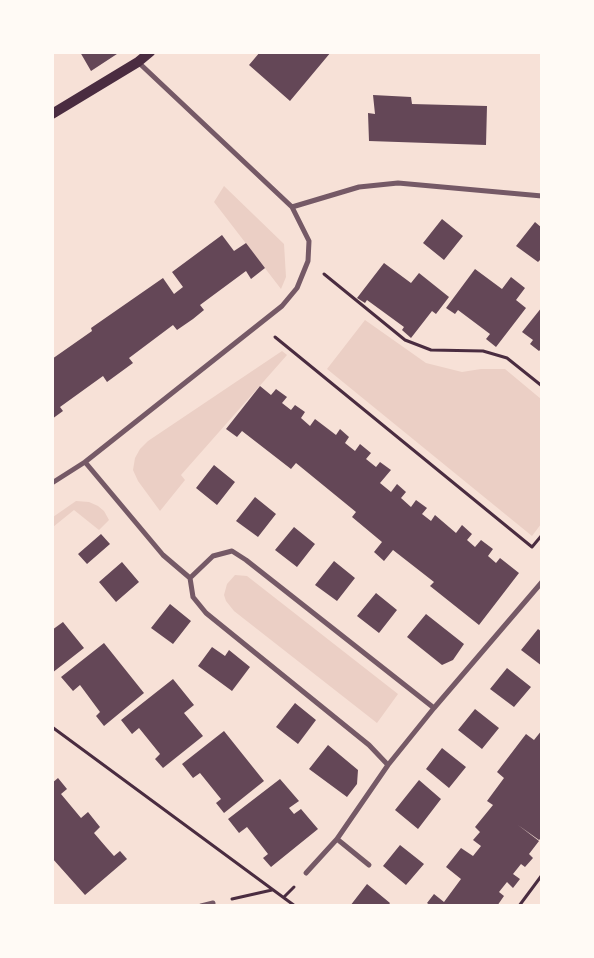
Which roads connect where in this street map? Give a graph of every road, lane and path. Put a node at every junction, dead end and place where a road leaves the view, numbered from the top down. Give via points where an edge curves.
1 (150, 52) edge
2 (138, 62) junction
3 (52, 114) edge
4 (542, 196) edge
5 (292, 207) junction
6 (308, 261) junction
7 (260, 324) junction
8 (542, 386) edge
9 (85, 462) junction
10 (52, 483) edge
11 (542, 536) edge
12 (190, 578) junction
13 (542, 582) edge
14 (434, 708) junction
15 (52, 727) edge
16 (388, 765) junction
17 (337, 839) junction
18 (369, 865) dead end
19 (306, 873) dead end
20 (542, 875) edge
21 (273, 890) junction
22 (213, 903) joint
23 (201, 906) edge
24 (295, 906) edge
25 (519, 906) edge

1 - 2 main road
2 - 3 main road
2 - 5 street
4 - 5 street via 398,183 359,187
5 - 6 street via 310,240
6 - 7 street via 297,288
6 - 8 path via 405,340 431,350 483,351 507,358
7 - 9 street
7 - 11 path via 532,547
9 - 10 street
9 - 12 street via 163,555
12 - 14 street via 213,556 232,551
12 - 16 street via 193,597 206,613 368,745
13 - 14 street
14 - 16 street
15 - 21 path
16 - 17 street
17 - 18 street
17 - 19 street
20 - 25 path
21 - 22 path
21 - 24 path
22 - 23 street

